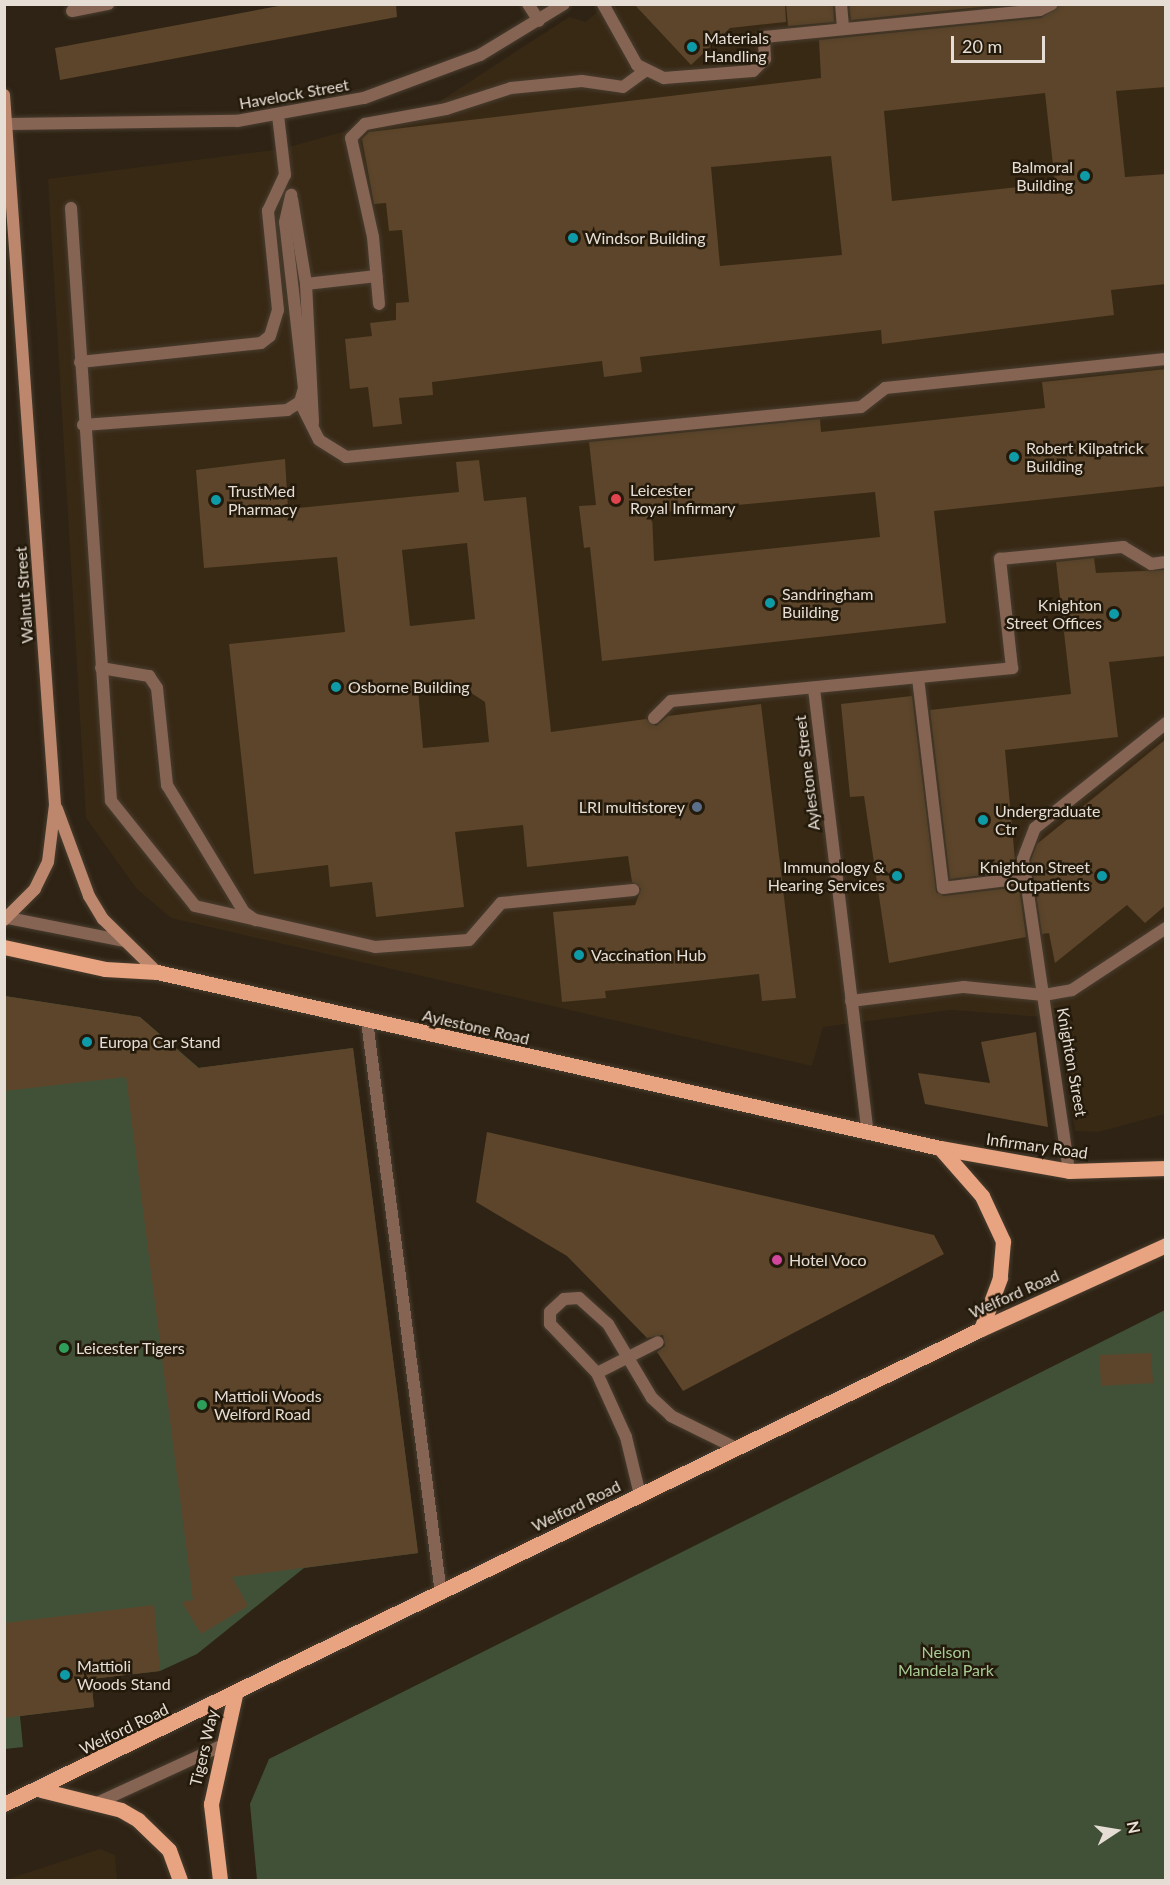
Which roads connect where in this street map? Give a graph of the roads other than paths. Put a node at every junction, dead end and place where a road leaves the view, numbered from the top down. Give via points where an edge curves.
1 (108, 4) edge
2 (528, 4) edge
3 (564, 4) edge
4 (603, 4) edge
5 (841, 4) edge
6 (1052, 4) edge
7 (72, 11) dead end
8 (539, 21) junction
9 (843, 29) junction
10 (644, 72) junction
11 (4, 95) edge
12 (278, 115) junction
13 (9, 124) junction
14 (285, 175) junction
15 (291, 195) junction
16 (71, 208) dead end
17 (377, 276) junction
18 (306, 285) junction
19 (379, 304) dead end
20 (1166, 359) edge
21 (80, 362) junction
22 (300, 402) junction
23 (83, 425) junction
24 (313, 426) junction
25 (1166, 562) edge
26 (100, 668) junction
27 (918, 678) junction
28 (814, 689) junction
29 (654, 718) dead end
30 (1166, 723) edge
31 (55, 805) junction
32 (1025, 878) junction
33 (633, 890) dead end
34 (6, 919) edge
35 (264, 926) junction
36 (1166, 928) edge
37 (124, 941) junction
38 (4, 947) edge
39 (156, 972) junction
40 (1044, 995) junction
41 (851, 1001) junction
42 (367, 1021) junction
43 (868, 1134) junction
44 (940, 1148) junction
45 (1166, 1168) edge
46 (1069, 1171) junction
47 (1166, 1245) edge
48 (981, 1329) junction
49 (658, 1342) dead end
50 (629, 1357) junction
51 (597, 1373) junction
52 (736, 1448) junction
53 (640, 1495) junction
54 (441, 1594) junction
55 (235, 1695) junction
56 (223, 1745) junction
57 (41, 1790) junction
58 (97, 1803) junction
59 (4, 1804) edge
60 (180, 1881) edge
61 (220, 1881) edge

1 - 7 street
2 - 8 street
3 - 8 street, Havelock Street
4 - 10 street
5 - 9 street
6 - 9 street via 1040,10
8 - 12 street, Havelock Street via 480,55 420,80
9 - 10 street via 764,37 765,59 753,70 664,78
10 - 17 street via 623,87 582,81 511,88 446,109 365,124 351,138
11 - 13 street, Walnut Street
12 - 13 street, Havelock Street via 237,121
12 - 14 street
13 - 31 street, Walnut Street
14 - 15 street
14 - 21 street via 268,211 278,310 270,336 261,343
15 - 18 street
15 - 22 street via 285,222 304,388
16 - 21 street
17 - 18 street
17 - 19 street
18 - 24 street
20 - 24 street via 885,388 861,407 346,457 324,445
21 - 23 street
22 - 23 street via 287,410
22 - 24 street
23 - 26 street
25 - 27 street via 1151,564 1123,548 1000,560 1012,668
26 - 35 street via 149,676 156,688 168,785 244,912
26 - 35 street via 111,801 195,906
27 - 28 street
27 - 32 street via 943,888
28 - 29 street via 671,701
28 - 41 street, Aylestone Street
30 - 32 street, Knighton Street via 1035,828 1023,859
31 - 34 street, Walnut Street via 48,862 36,889
31 - 37 street, Walnut Street via 89,896
32 - 40 street, Knighton Street
33 - 35 street via 501,903 469,940 375,947
34 - 37 street
36 - 40 street via 1094,980
37 - 39 street, Walnut Street
38 - 39 main road, Aylestone Road via 105,969
39 - 42 main road, Aylestone Road
40 - 41 street via 964,987
40 - 46 street, Knighton Street
41 - 43 street, Aylestone Street
42 - 43 main road, Aylestone Road
42 - 54 street
43 - 44 main road, Aylestone Road
44 - 46 main road, Infirmary Road
44 - 48 main road via 982,1196 1003,1241 1000,1278
45 - 46 main road, Infirmary Road
47 - 48 main road, Welford Road
48 - 52 main road, Welford Road
49 - 50 street
50 - 51 street
50 - 51 street via 586,1303 572,1298 555,1304 550,1312 554,1335
50 - 52 street via 652,1398 671,1416
51 - 53 street via 626,1437
52 - 53 main road, Welford Road
53 - 54 main road, Welford Road
54 - 55 main road, Welford Road
55 - 56 main road, Tigers Way
55 - 57 main road, Welford Road
56 - 58 street
56 - 61 main road, Tigers Way via 211,1804
57 - 58 main road
57 - 59 main road, Welford Road
58 - 60 main road via 121,1810 152,1830 169,1850

